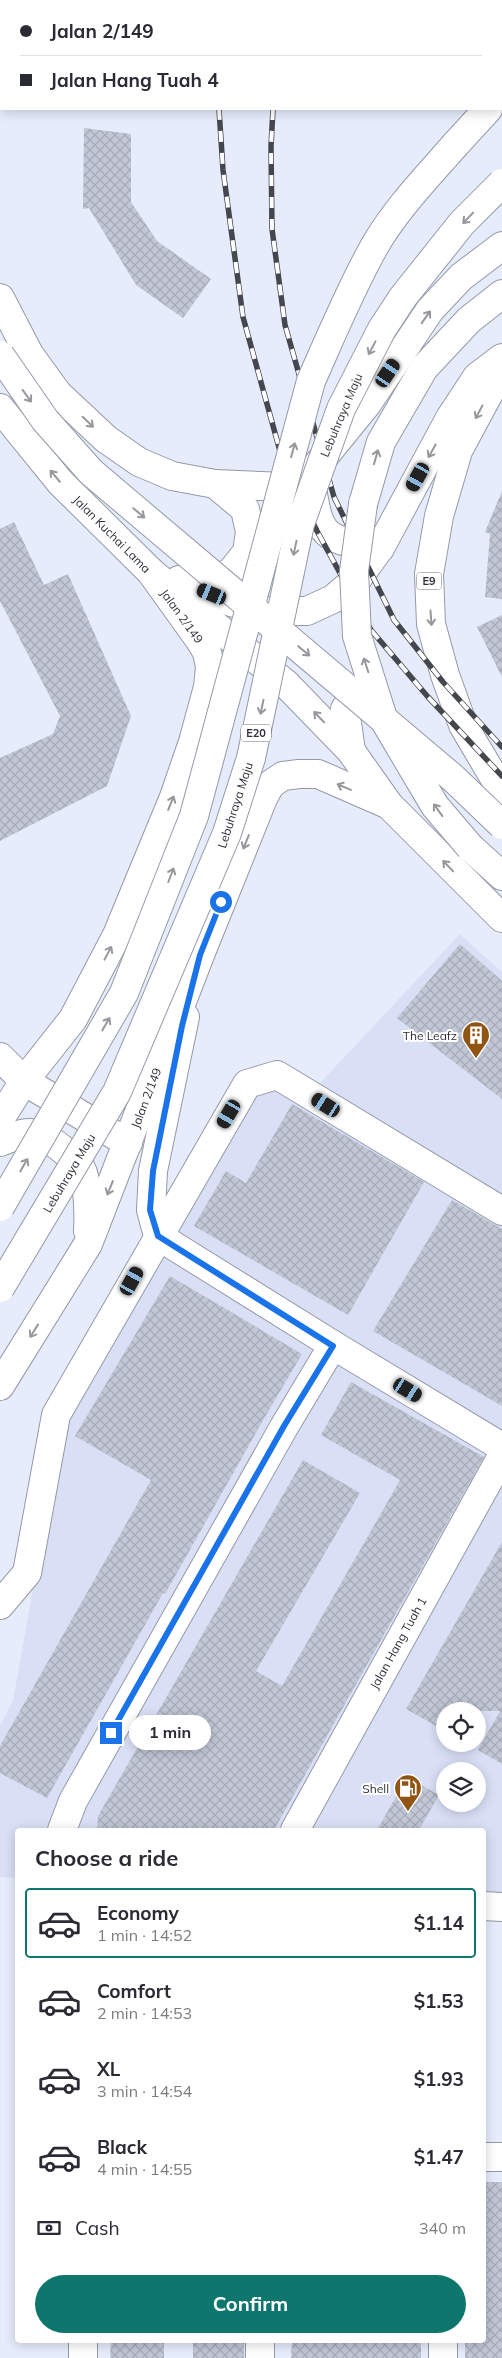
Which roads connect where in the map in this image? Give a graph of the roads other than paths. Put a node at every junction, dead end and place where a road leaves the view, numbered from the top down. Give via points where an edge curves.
1 (487, 110) edge
2 (502, 183) edge
3 (502, 246) edge
4 (502, 294) edge
5 (0, 298) edge
6 (0, 355) edge
7 (502, 358) edge
8 (502, 369) edge
9 (0, 408) edge
10 (310, 474) junction
11 (215, 484) junction
12 (380, 548) junction
13 (151, 572) junction
14 (179, 580) junction
15 (351, 750) junction
16 (502, 791) edge
17 (502, 802) edge
18 (389, 805) junction
19 (502, 825) edge
20 (502, 876) edge
21 (502, 918) edge
22 (200, 955) junction
23 (0, 1057) edge
24 (24, 1081) junction
25 (0, 1119) edge
26 (0, 1142) edge
27 (128, 1143) junction
28 (0, 1207) edge
29 (502, 1211) edge
30 (158, 1236) junction
31 (88, 1244) junction
32 (0, 1288) edge
33 (333, 1346) junction
34 (0, 1386) edge
35 (502, 1447) edge
36 (502, 1456) edge
37 (0, 1605) edge
38 (63, 1828) edge
39 (296, 1828) edge
40 (486, 1906) edge
41 (502, 1907) edge
42 (486, 2157) edge
43 (502, 2157) edge
44 (83, 2343) edge
45 (260, 2343) edge
46 (443, 2343) edge
47 (83, 2358) edge
48 (260, 2358) edge
49 (443, 2358) edge

28 -> 1 main road, bridge via 124,993 194,816 311,381 340,314 375,245 416,190
2 -> 32 main road, Lebuhraya Maju / E20, bridge via 462,223 403,297 382,329 341,409 300,524 251,758 227,833 118,1092
10 -> 3 main road via 367,404 430,310 461,277
20 -> 4 main road, bridge via 470,847 435,806 383,718 357,636 354,571 363,504 381,442 424,368 469,320
5 -> 11 main road via 29,354 58,394 106,439 139,462 172,476
6 -> 19 main road, bridge via 45,420 91,472 453,778
7 -> 12 main road via 477,377 450,418
8 -> 16 main road, E9 via 458,451 439,516 429,574 431,624 445,675 463,725
13 -> 9 main road, Jalan Kuchai Lama via 60,482
10 - 11 main road via 286,487
10 - 12 main road via 317,520 328,535 343,542
11 - 14 main road via 245,509 250,532 247,552 231,572 212,582
12 - 14 main road via 358,578 333,599 307,611 262,612
13 - 14 main road
15 -> 13 main road, Jalan Kuchai Lama via 286,684
24 -> 13 main road, Jalan 2/149 via 73,1018 118,935 194,742 208,687 210,667 207,652
15 - 17 main road via 345,709 352,700 403,719
15 - 18 main road, Jalan Kuchai Lama
21 -> 18 main road
18 -> 22 main road, Jalan 2/149 via 318,774 283,776 271,784
22 - 27 main road, Jalan 2/149
22 - 30 main road via 153,1171 150,1210
23 - 24 main road
24 - 25 main road, Jalan 2/149
24 - 27 main road
26 - 31 main road via 19,1134 36,1134 62,1148 82,1171 89,1199
27 -> 31 main road, Jalan 2/149
29 - 30 main road via 276,1075 247,1084
30 - 33 main road
30 - 37 main road via 56,1415 27,1573
31 -> 34 main road, Jalan 2/149
33 - 35 main road
33 - 38 main road via 284,1426 82,1784
36 - 39 main road, Jalan Hang Tuah 1
40 - 41 main road
42 - 43 main road
44 - 47 main road
45 - 48 main road
46 - 49 main road

